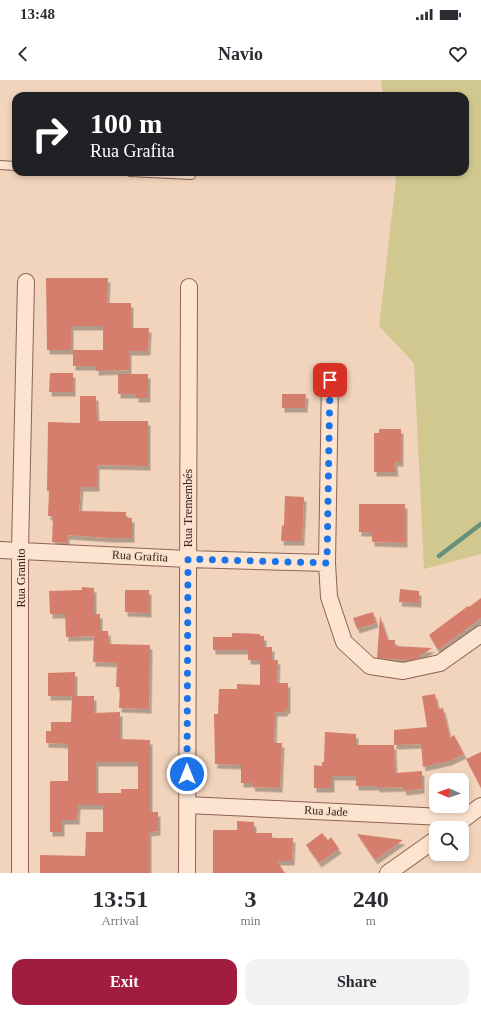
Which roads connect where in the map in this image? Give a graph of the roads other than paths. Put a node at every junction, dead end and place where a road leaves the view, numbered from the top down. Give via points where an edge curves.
1 (0, 165) edge
2 (12, 166) edge
3 (26, 282) dead end
4 (189, 286) dead end
5 (330, 380) dead end
6 (0, 550) edge
7 (20, 550) junction
8 (188, 559) junction
9 (327, 563) junction
10 (481, 634) edge
11 (187, 805) junction
12 (481, 806) edge
13 (465, 818) junction
14 (461, 821) edge
15 (429, 844) edge
16 (20, 873) edge
17 (187, 873) edge
18 (388, 873) edge

1 - 2 lane
3 - 7 street, Rua Granito
4 - 8 street, Rua Tremembés
5 - 9 street
6 - 7 street, Rua Grafita
7 - 8 street, Rua Grafita
7 - 16 street, Rua Granito
8 - 9 street, Rua Grafita
8 - 11 street, Rua Tremembés
9 - 10 street via 328,597 344,642 370,666 403,671 440,663
11 - 13 street, Rua Jade
11 - 17 street, Rua Tremembés
12 - 13 street
13 - 14 street
15 - 18 street

